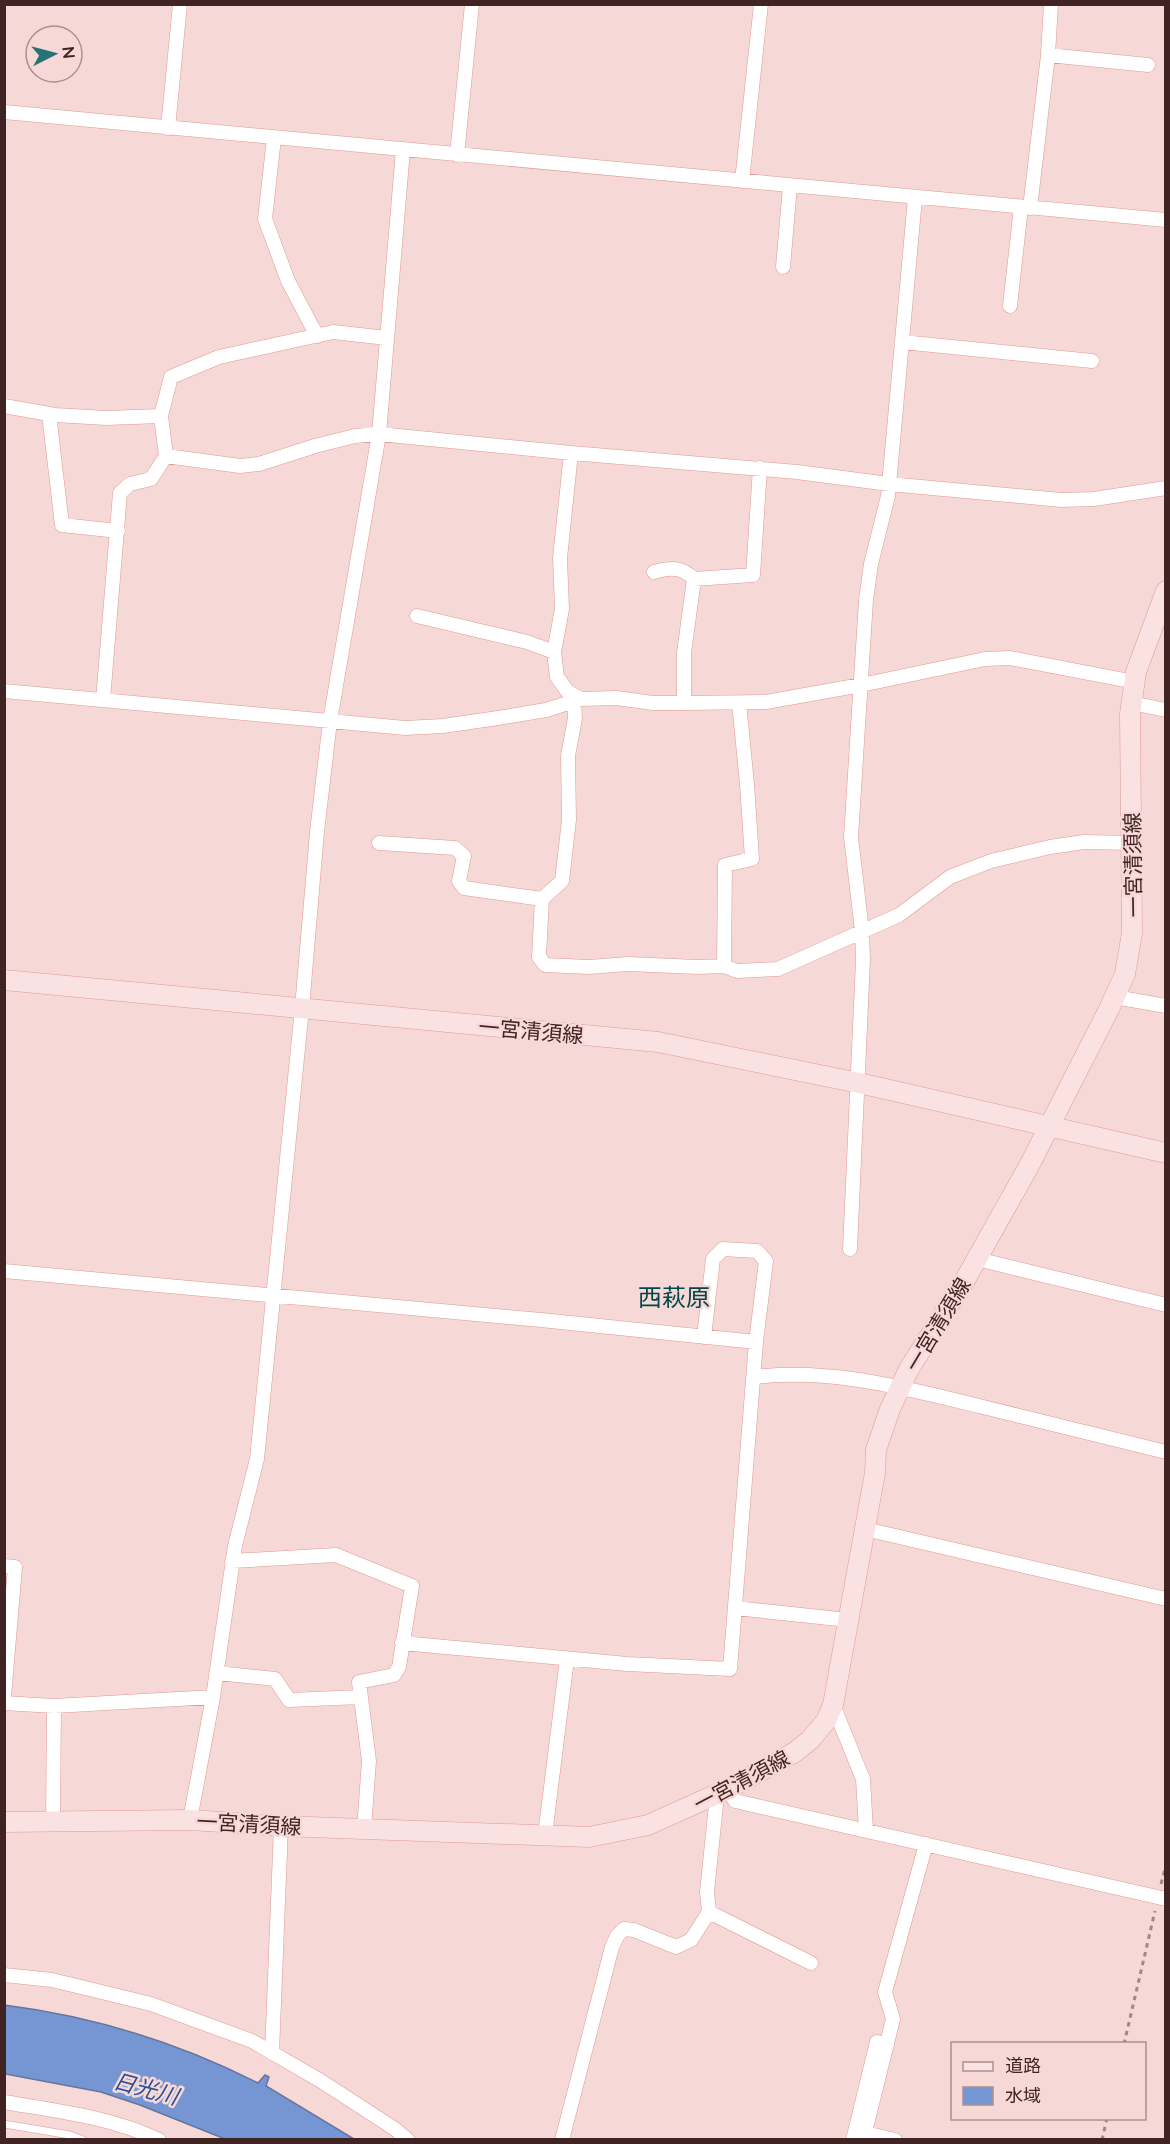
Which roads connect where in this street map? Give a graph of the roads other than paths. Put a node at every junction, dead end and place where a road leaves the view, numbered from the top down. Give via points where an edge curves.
1 (180, 4) edge
2 (472, 4) edge
3 (761, 4) edge
4 (1051, 4) edge
5 (1048, 55) junction
6 (1148, 65) dead end
7 (4, 112) edge
8 (168, 128) junction
9 (274, 138) junction
10 (403, 150) junction
11 (457, 155) junction
12 (742, 181) junction
13 (790, 186) junction
14 (915, 198) junction
15 (1025, 208) junction
16 (1166, 220) edge
17 (783, 267) dead end
18 (1010, 306) dead end
19 (317, 336) junction
20 (387, 338) junction
21 (902, 342) junction
22 (1092, 361) dead end
23 (4, 406) edge
24 (49, 414) junction
25 (162, 416) junction
26 (379, 434) junction
27 (570, 453) junction
28 (166, 456) junction
29 (760, 468) junction
30 (889, 484) junction
31 (1166, 488) edge
32 (118, 531) junction
33 (654, 572) dead end
34 (694, 579) junction
35 (1166, 591) edge
36 (417, 616) dead end
37 (554, 652) junction
38 (1135, 682) junction
39 (861, 685) junction
40 (4, 692) edge
41 (103, 700) junction
42 (578, 700) junction
43 (684, 703) junction
44 (739, 703) junction
45 (1131, 703) junction
46 (1166, 710) edge
47 (330, 721) junction
48 (379, 843) dead end
49 (1132, 843) junction
50 (542, 899) junction
51 (862, 931) junction
52 (724, 966) junction
53 (4, 980) edge
54 (1114, 997) junction
55 (1166, 1005) edge
56 (302, 1008) junction
57 (859, 1083) junction
58 (1049, 1127) junction
59 (1166, 1153) edge
60 (850, 1249) dead end
61 (977, 1259) junction
62 (4, 1271) edge
63 (273, 1297) junction
64 (1166, 1305) edge
65 (704, 1337) junction
66 (756, 1342) junction
67 (754, 1377) junction
68 (901, 1387) junction
69 (1166, 1452) edge
70 (865, 1529) junction
71 (232, 1561) junction
72 (4, 1566) edge
73 (1166, 1599) edge
74 (735, 1608) junction
75 (848, 1620) junction
76 (402, 1643) junction
77 (567, 1659) junction
78 (217, 1673) junction
79 (4, 1697) edge
80 (213, 1697) junction
81 (361, 1697) junction
82 (4, 1703) edge
83 (833, 1705) junction
84 (54, 1706) junction
85 (723, 1792) junction
86 (190, 1820) junction
87 (4, 1822) edge
88 (52, 1822) junction
89 (281, 1826) junction
90 (364, 1829) junction
91 (866, 1830) junction
92 (544, 1835) junction
93 (926, 1844) junction
94 (1162, 1899) edge
95 (709, 1912) junction
96 (811, 1963) dead end
97 (4, 1974) edge
98 (272, 2053) junction
99 (4, 2102) edge
100 (4, 2124) edge
101 (859, 2135) edge
102 (83, 2139) edge
103 (159, 2139) edge
104 (408, 2139) edge
105 (562, 2139) edge
106 (896, 2139) edge

1 - 8 street
2 - 11 street
3 - 12 street
4 - 5 street
5 - 6 street
5 - 15 street
7 - 8 street
8 - 9 street
9 - 10 street
9 - 19 street via 265,219 288,281
10 - 11 street
10 - 20 street
11 - 12 street
12 - 13 street
13 - 14 street
13 - 17 street
14 - 15 street
14 - 21 street
15 - 16 street
15 - 18 street
19 - 20 street via 333,332
19 - 25 street via 219,357 171,377
20 - 26 street
21 - 22 street
21 - 30 street
23 - 24 street
24 - 25 street
24 - 32 street via 62,525
25 - 28 street
26 - 27 street
26 - 28 street via 355,436 240,466
26 - 47 street
27 - 29 street
27 - 37 street via 560,558 562,609
28 - 32 street via 151,479 130,484 120,493
29 - 30 street
29 - 34 street via 753,575
30 - 31 street via 1061,500
30 - 39 street via 869,576
32 - 41 street
33 - 34 street via 686,571
34 - 43 street via 684,653
35 - 38 main road, 一宮清須線
36 - 37 street
37 - 42 street via 557,677
38 - 39 street via 1010,658 985,659
38 - 45 main road, 一宮清須線
39 - 44 street
39 - 51 street via 851,837
40 - 41 street
41 - 47 street
42 - 43 street via 616,698
42 - 47 street via 546,710 443,726 405,728
42 - 50 street via 568,756 569,820 562,881
43 - 44 street
44 - 52 street via 752,859 725,864
45 - 46 street
45 - 49 main road, 一宮清須線
47 - 56 street
48 - 50 street via 455,848 464,856 459,881 464,888
49 - 51 street via 1084,842 992,861 950,877 899,915
49 - 54 main road, 一宮清須線 via 1132,933 1125,974
50 - 52 street via 538,957 544,965
51 - 52 street via 778,969 737,972
51 - 57 street
53 - 56 main road, 一宮清須線
54 - 55 street
54 - 58 main road, 一宮清須線
56 - 57 main road, 一宮清須線 via 658,1042
56 - 63 street
57 - 58 main road, 一宮清須線
57 - 60 street
58 - 59 main road
58 - 61 main road, 一宮清須線
61 - 64 street
61 - 68 main road, 一宮清須線
62 - 63 street
63 - 65 street
63 - 71 street via 256,1459
65 - 66 street
65 - 66 street via 713,1259 723,1249 757,1251 766,1261
66 - 67 street
67 - 68 street via 812,1374
67 - 74 street
68 - 69 street
68 - 70 main road, 一宮清須線 via 876,1450
70 - 73 street
70 - 75 main road, 一宮清須線
71 - 76 street via 336,1555 411,1586
71 - 78 street
72 - 79 street via 15,1567
74 - 75 street
74 - 77 street via 730,1669
75 - 83 main road, 一宮清須線
76 - 77 street
76 - 81 street via 394,1675 359,1682
77 - 92 street
78 - 80 street
78 - 81 street via 275,1679 289,1700
80 - 84 street
80 - 86 street
81 - 90 street via 369,1761
82 - 84 street
83 - 85 main road, 一宮清須線 via 810,1740
83 - 91 street via 863,1779
84 - 88 street
85 - 91 street via 735,1801
85 - 92 main road, 一宮清須線 via 648,1826 589,1837
85 - 95 street via 707,1892
86 - 88 main road, 一宮清須線
86 - 89 main road, 一宮清須線
87 - 88 main road, 一宮清須線
89 - 90 main road, 一宮清須線
89 - 98 street
90 - 92 main road, 一宮清須線
91 - 93 street
93 - 94 street
93 - 101 street via 885,1992 893,2019
95 - 96 street
95 - 105 street via 691,1940 676,1947 634,1930 624,1929 617,1936
97 - 98 street via 52,1980 151,2004 252,2041
98 - 104 street
99 - 103 street via 86,2116
100 - 102 lane
101 - 106 street

